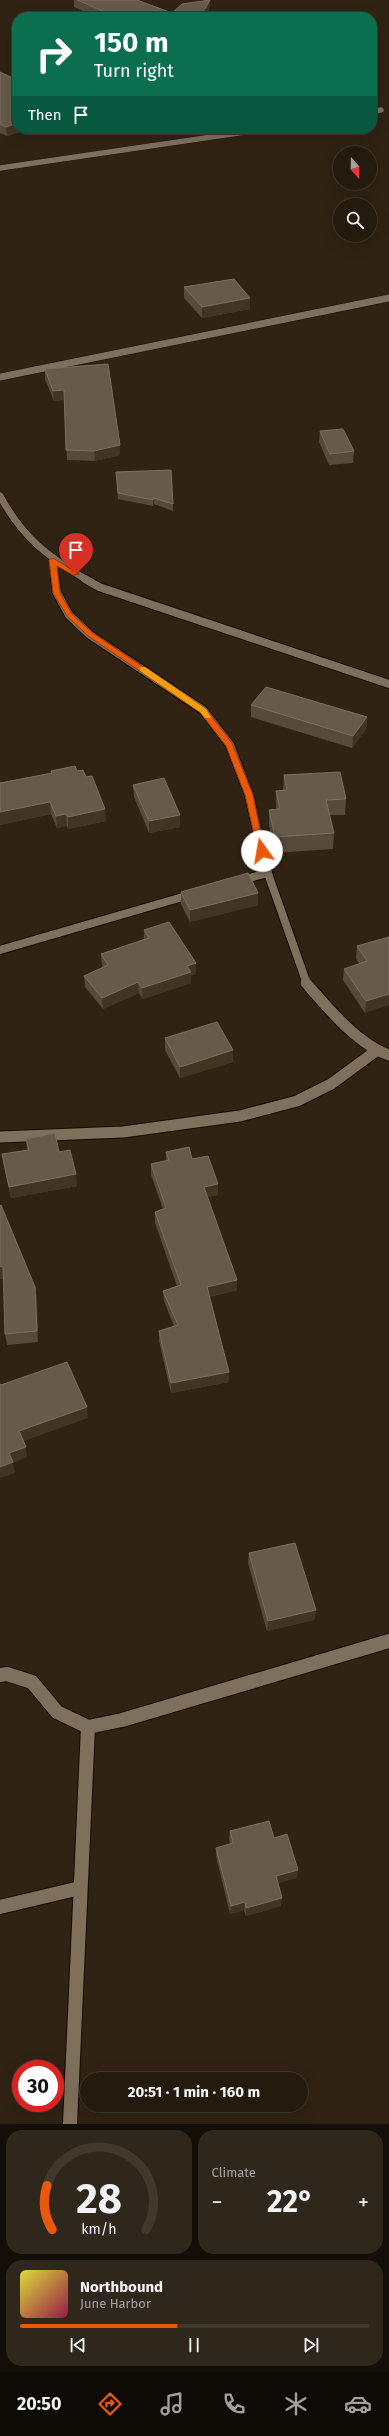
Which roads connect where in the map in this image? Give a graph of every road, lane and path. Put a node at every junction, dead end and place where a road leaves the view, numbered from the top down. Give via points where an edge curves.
1 (377, 110) edge
2 (381, 110) dead end
3 (232, 134) edge
4 (0, 168) edge
5 (389, 298) edge
6 (0, 377) edge
7 (0, 496) edge
8 (53, 560) junction
9 (389, 684) edge
10 (268, 873) junction
11 (231, 883) edge
12 (201, 892) edge
13 (0, 950) edge
14 (376, 1051) junction
15 (389, 1055) edge
16 (0, 1137) edge
17 (389, 1641) edge
18 (0, 1675) edge
19 (88, 1727) junction
20 (80, 1888) junction
21 (0, 1908) edge
22 (70, 2124) edge

1 - 2 street
3 - 4 street
5 - 6 street
7 - 8 street via 11,516 31,540
8 - 9 street via 99,587
8 - 10 street via 57,593 69,615 90,635 203,710 230,745 249,795
10 - 11 street
10 - 14 street via 305,982 331,1012
12 - 13 street
14 - 15 street
14 - 16 street via 331,1084 297,1100 240,1116 123,1132
17 - 19 street via 122,1720
18 - 19 street via 7,1674 32,1682 57,1712
19 - 20 street
20 - 21 street
20 - 22 street

